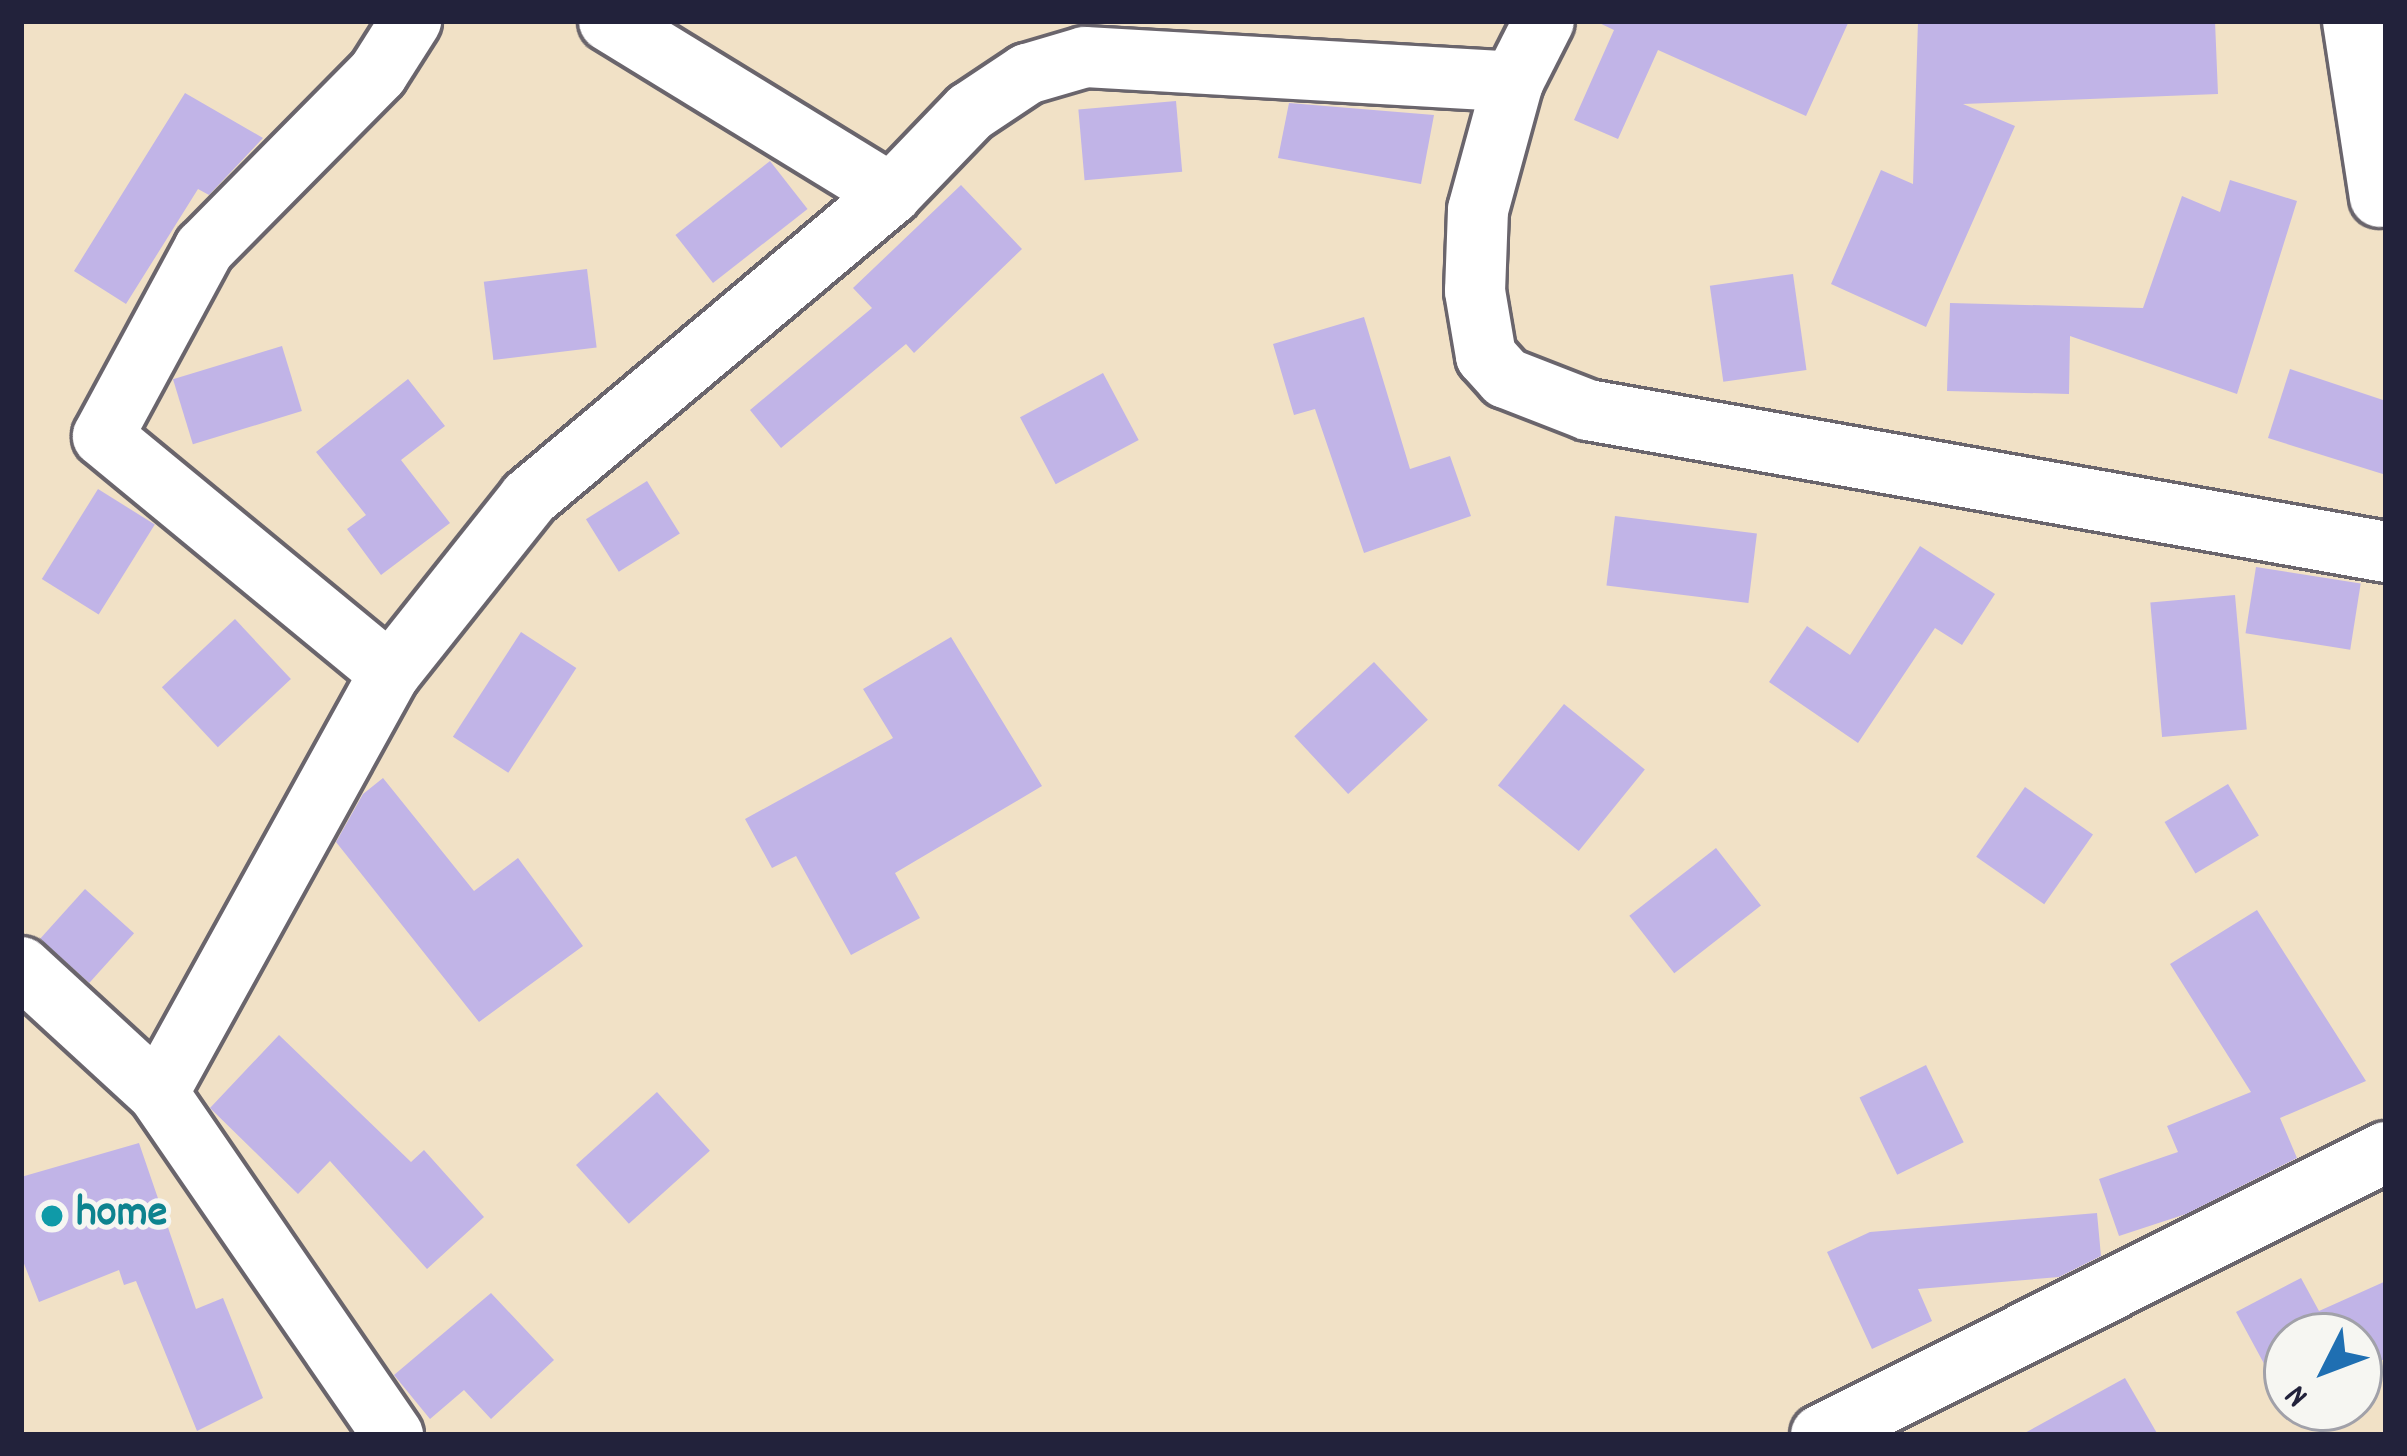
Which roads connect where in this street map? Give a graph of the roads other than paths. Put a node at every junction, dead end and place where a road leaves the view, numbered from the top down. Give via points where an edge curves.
1 (411, 21) edge
2 (609, 21) edge
3 (1544, 21) edge
4 (2354, 21) edge
5 (1513, 82) junction
6 (891, 194) junction
7 (2380, 197) dead end
8 (2386, 552) edge
9 (390, 674) junction
10 (21, 967) edge
11 (158, 1093) junction
12 (2386, 1151) edge
13 (393, 1435) edge
14 (1821, 1435) edge

1 - 9 street via 379,73 204,250 103,436
2 - 6 street
3 - 5 street
4 - 7 street
5 - 6 street via 1085,57 1027,74 970,112
5 - 8 street via 1478,210 1475,291 1486,356 1506,378 1588,410
6 - 9 street via 529,498
9 - 11 street
10 - 11 street
11 - 13 street
12 - 14 street

